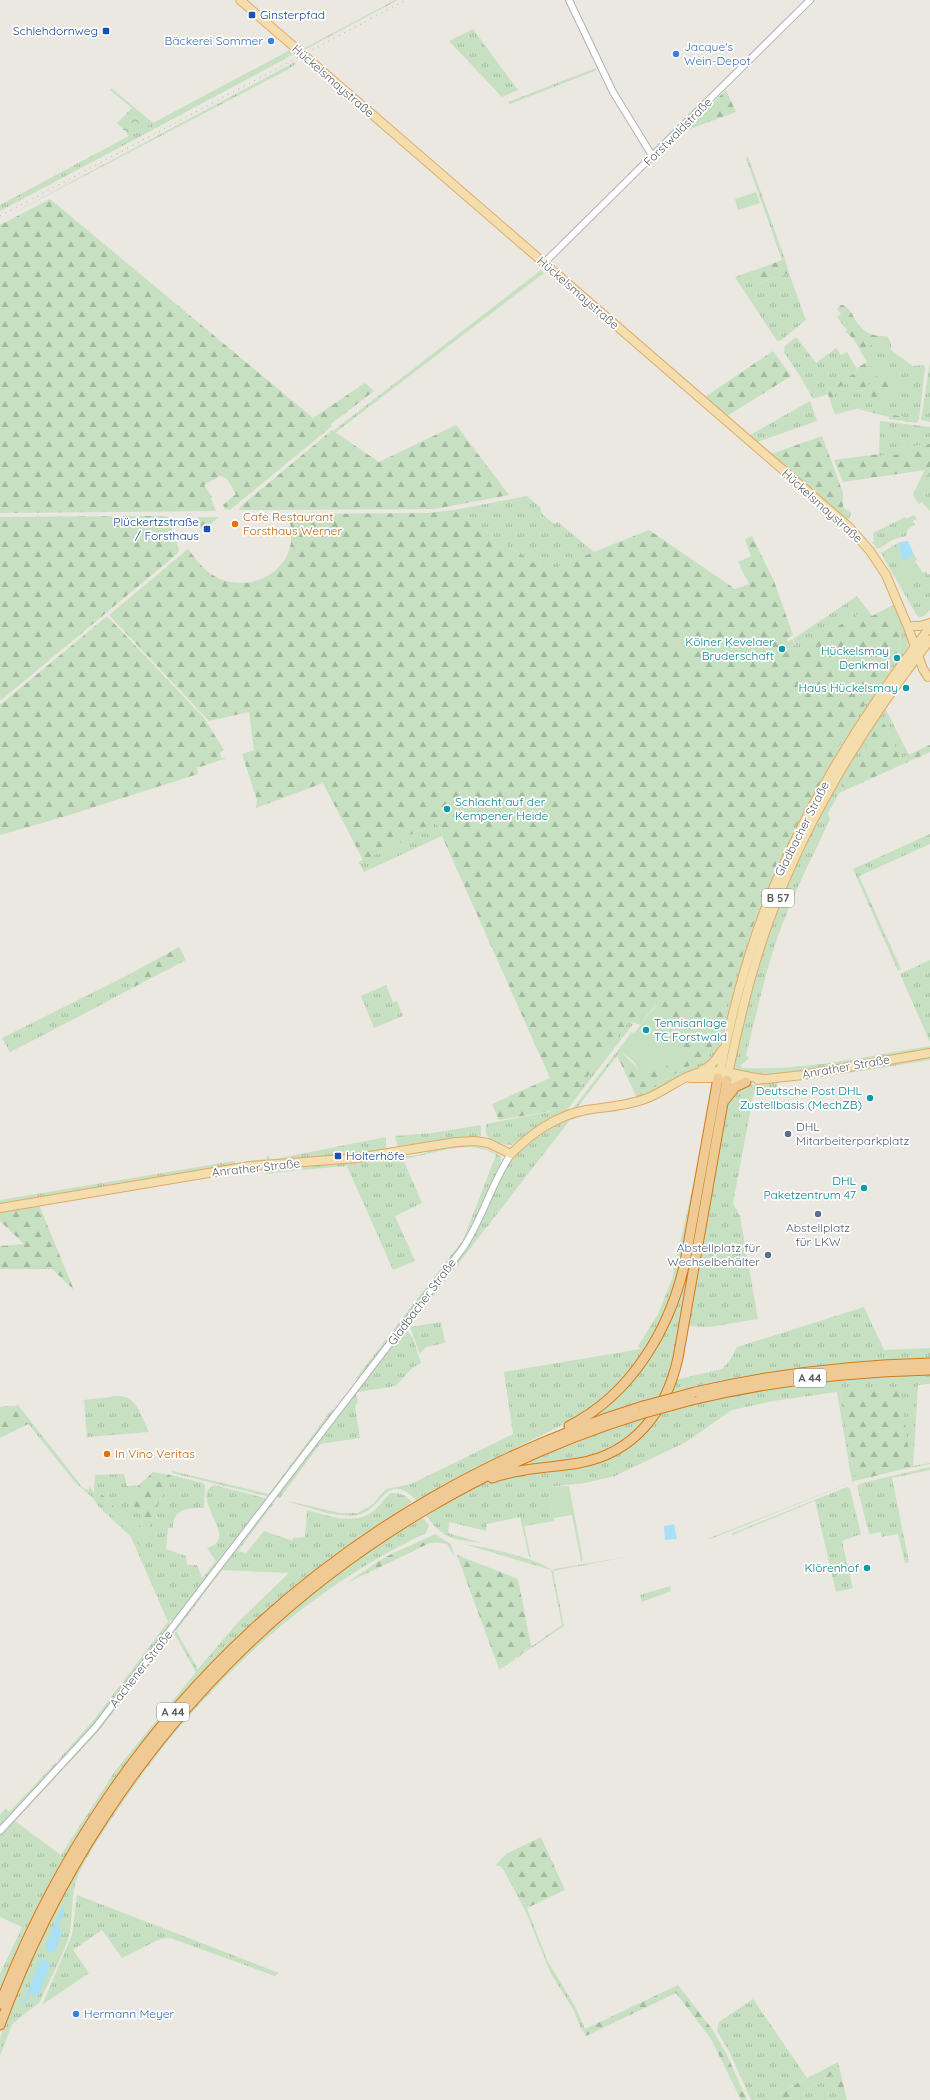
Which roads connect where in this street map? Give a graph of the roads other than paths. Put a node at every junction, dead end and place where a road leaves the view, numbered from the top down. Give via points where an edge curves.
1 (240, 0) edge
2 (569, 0) edge
3 (810, 0) edge
4 (653, 157) junction
5 (544, 263) junction
6 (898, 602) junction
7 (930, 623) edge
8 (912, 626) junction
9 (930, 627) edge
10 (930, 640) edge
11 (919, 649) junction
12 (907, 669) junction
13 (923, 669) junction
14 (929, 680) edge
15 (726, 1044) junction
16 (930, 1053) edge
17 (693, 1073) junction
18 (723, 1076) junction
19 (763, 1078) junction
20 (746, 1082) junction
21 (671, 1085) junction
22 (722, 1106) junction
23 (568, 1115) joint
24 (511, 1154) junction
25 (0, 1208) edge
26 (930, 1363) edge
27 (930, 1370) edge
28 (693, 1396) junction
29 (642, 1410) junction
30 (502, 1460) junction
31 (272, 1497) joint
32 (425, 1509) junction
33 (0, 1831) edge
34 (0, 2004) edge
35 (0, 2025) edge

1 - 5 main road, Hückelsmaystraße
2 - 4 street via 614,92
3 - 4 street, Forstwaldstraße
4 - 5 street, Forstwaldstraße
5 - 6 main road, Hückelsmaystraße via 849,528 882,567
6 - 8 main road, Hückelsmaystraße
6 - 11 main road, Hückelsmaystraße
7 - 8 main road
8 - 11 main road, Hückelsmaystraße
9 - 11 main road, Gladbacher Straße / B 57
10 - 11 main road, Gladbacher Straße / B 57
11 - 12 main road, Gladbacher Straße / B 57
11 - 13 main road, Hückelsmaystraße
11 - 14 main road, Hückelsmaystraße via 928,667
11 - 15 main road, Gladbacher Straße / B 57 via 898,669 849,742 797,837 777,878 758,928
12 - 13 main road
12 - 18 main road, Gladbacher Straße / B 57 via 885,700 834,785 785,882 757,958
13 - 14 main road, Hückelsmaystraße
15 - 17 main road via 717,1060 709,1067
15 - 18 main road, Gladbacher Straße / B 57
16 - 19 main road, Anrather Straße via 810,1074
17 - 18 main road, Anrather Straße via 708,1071
17 - 21 main road, Anrather Straße
18 - 19 main road, Anrather Straße
18 - 20 main road, Anrather Straße
18 - 21 main road, Anrather Straße via 689,1078
18 - 22 highway
18 - 30 highway via 683,1271 672,1307 658,1337 630,1376 593,1411 571,1425 515,1450
19 - 20 main road, Anrather Straße
20 - 22 highway via 731,1091
21 - 23 main road, Anrather Straße via 638,1102
22 - 32 highway via 675,1370 667,1396 655,1416 633,1438 604,1455 580,1463 507,1473 481,1482
23 - 24 main road, Gladbacher Straße via 540,1128
24 - 25 main road, Anrather Straße via 488,1143 456,1142 357,1158 245,1167
24 - 31 street, Gladbacher Straße via 493,1183 478,1224 463,1248
26 - 28 highway, A 44 via 857,1366 801,1372
27 - 28 highway, A 44 via 802,1379
28 - 29 highway, A 44, bridge
29 - 30 highway, A 44 via 568,1431
29 - 32 highway, A 44 via 523,1458
30 - 34 highway, A 44 via 416,1506 340,1557 258,1623 196,1686 136,1757 82,1837 38,1916
31 - 33 street, Aachener Straße via 95,1728
32 - 35 highway, A 44 via 349,1558 283,1611 227,1663 174,1722 124,1786 75,1862 30,1951

